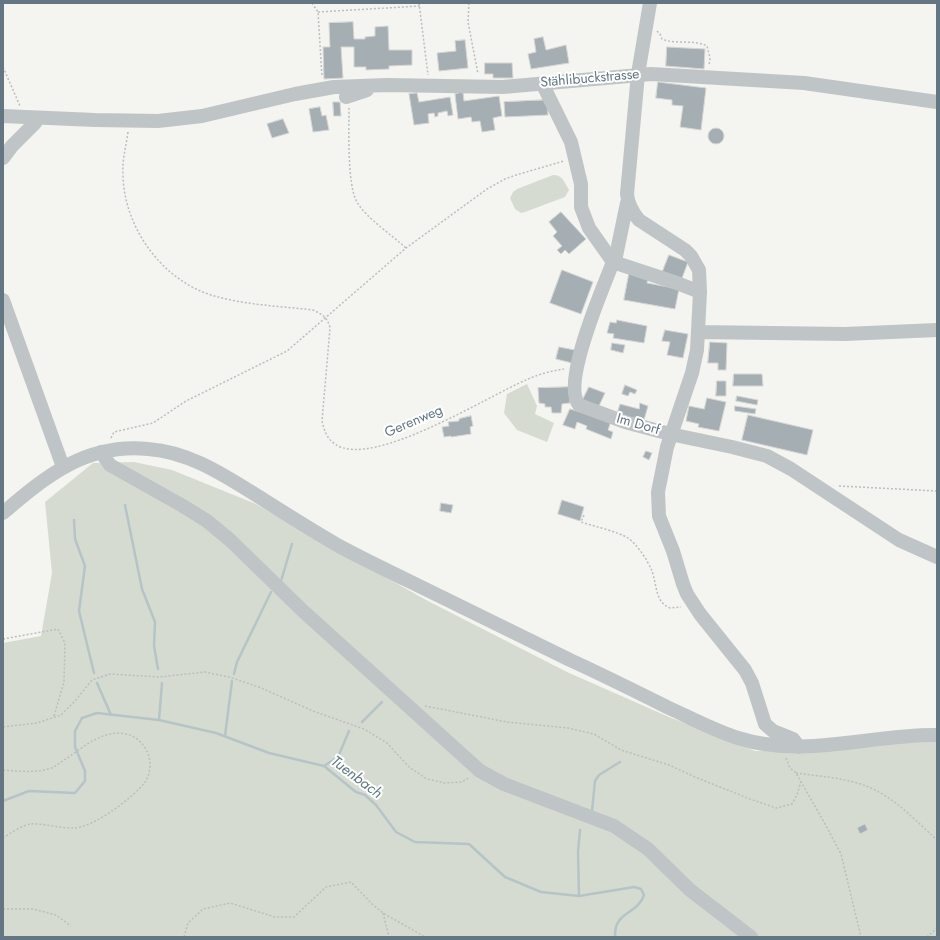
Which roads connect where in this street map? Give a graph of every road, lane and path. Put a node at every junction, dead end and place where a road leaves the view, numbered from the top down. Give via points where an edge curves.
1 (312, 3) edge
2 (469, 3) edge
3 (650, 3) edge
4 (420, 4) edge
5 (318, 12) junction
6 (646, 28) junction
7 (3, 67) edge
8 (638, 74) junction
9 (708, 77) junction
10 (542, 83) junction
11 (371, 85) junction
12 (430, 86) junction
13 (480, 87) junction
14 (323, 88) junction
15 (347, 97) joint
16 (937, 102) edge
17 (3, 116) edge
18 (31, 117) junction
19 (129, 121) junction
20 (576, 157) junction
21 (3, 158) edge
22 (628, 203) junction
23 (406, 248) junction
24 (613, 262) junction
25 (700, 292) junction
26 (3, 300) edge
27 (325, 317) junction
28 (937, 330) edge
29 (698, 332) junction
30 (576, 369) junction
31 (670, 434) junction
32 (105, 447) junction
33 (63, 466) junction
34 (839, 486) dead end
35 (937, 491) edge
36 (3, 513) edge
37 (584, 515) dead end
38 (937, 557) edge
39 (692, 601) junction
40 (3, 639) edge
41 (425, 706) dead end
42 (54, 717) junction
43 (3, 727) edge
44 (937, 735) edge
45 (784, 746) junction
46 (799, 747) junction
47 (3, 770) edge
48 (480, 771) junction
49 (796, 773) junction
50 (801, 781) junction
51 (3, 838) edge
52 (937, 840) edge
53 (3, 909) edge
54 (383, 913) junction
55 (71, 926) dead end
56 (937, 928) edge
57 (184, 937) edge
58 (388, 937) edge
59 (425, 937) edge
60 (750, 937) edge
61 (861, 937) edge
62 (927, 937) edge

1 - 5 path
2 - 13 path via 468,22
3 - 6 street
4 - 5 path
4 - 12 path
5 - 14 path
6 - 8 street
6 - 9 path via 655,30 668,42 702,43 707,46 710,58
7 - 18 path
8 - 9 street, Stählibuckstrasse
8 - 10 street, Stählibuckstrasse
8 - 22 street
9 - 16 street, Stählibuckstrasse via 804,83
10 - 13 street, Stählibuckstrasse
10 - 20 street
11 - 12 street, Stählibuckstrasse
11 - 14 street, Stählibuckstrasse
11 - 15 street via 366,91
12 - 13 street, Stählibuckstrasse
14 - 19 street, Stählibuckstrasse via 202,116
15 - 23 path via 350,165 355,198 362,210
17 - 18 street, Stählibuckstrasse
18 - 19 street, Stählibuckstrasse
18 - 21 street via 35,123
19 - 27 path via 122,175 125,199 139,234 158,259 186,283 209,294 244,302 313,310
20 - 23 path via 499,182
20 - 24 street via 582,208 589,228
22 - 24 street, Im Dorf
22 - 25 street, Im Dorf via 639,220 691,256 699,270
23 - 27 path
24 - 25 street
24 - 30 street, Im Dorf via 594,310
25 - 29 street, Im Dorf
26 - 33 street
27 - 30 path, Gerenweg via 330,328 322,420 330,440 345,448 361,449 408,438 532,377 555,370
27 - 32 path via 287,351 186,401 153,423 114,432
28 - 29 street via 845,334
29 - 31 street, Im Dorf via 692,373
30 - 31 street, Im Dorf via 574,392 579,405 625,422
31 - 38 street via 767,456 798,473 899,540
31 - 39 street via 660,478 659,516 683,584
32 - 33 street
32 - 45 street via 148,449 194,459 340,546 433,593 715,729 748,741
32 - 48 street via 110,465 207,521
33 - 36 street
34 - 35 path
37 - 39 path via 581,522 632,541 649,564 657,593 666,606 674,609
39 - 46 street via 745,670 752,683 765,724 773,731 793,740
40 - 42 path via 58,629 65,643 64,682
41 - 50 path via 507,722 568,728 594,734 621,750 669,765 708,783 776,808 792,804
42 - 43 path via 37,723
42 - 48 path via 61,715 76,701 92,680 110,674 159,677 205,672 259,687 313,711 364,729 387,743 409,767 427,779 445,784 462,782
44 - 46 street via 913,735
45 - 46 street
45 - 49 path via 790,768
47 - 51 path via 36,772 50,769 82,747 105,735 119,733 136,738 144,745 150,763 147,779 139,790 91,824 73,828 29,824
48 - 60 street via 504,784 614,826 648,849 690,890
49 - 50 path
49 - 52 path via 866,786 898,804
50 - 61 path via 841,854
53 - 55 path via 33,909 56,915
54 - 57 path via 351,882 326,888 294,917 275,917 230,903 203,909 188,923
54 - 58 path
54 - 59 path
56 - 62 path

